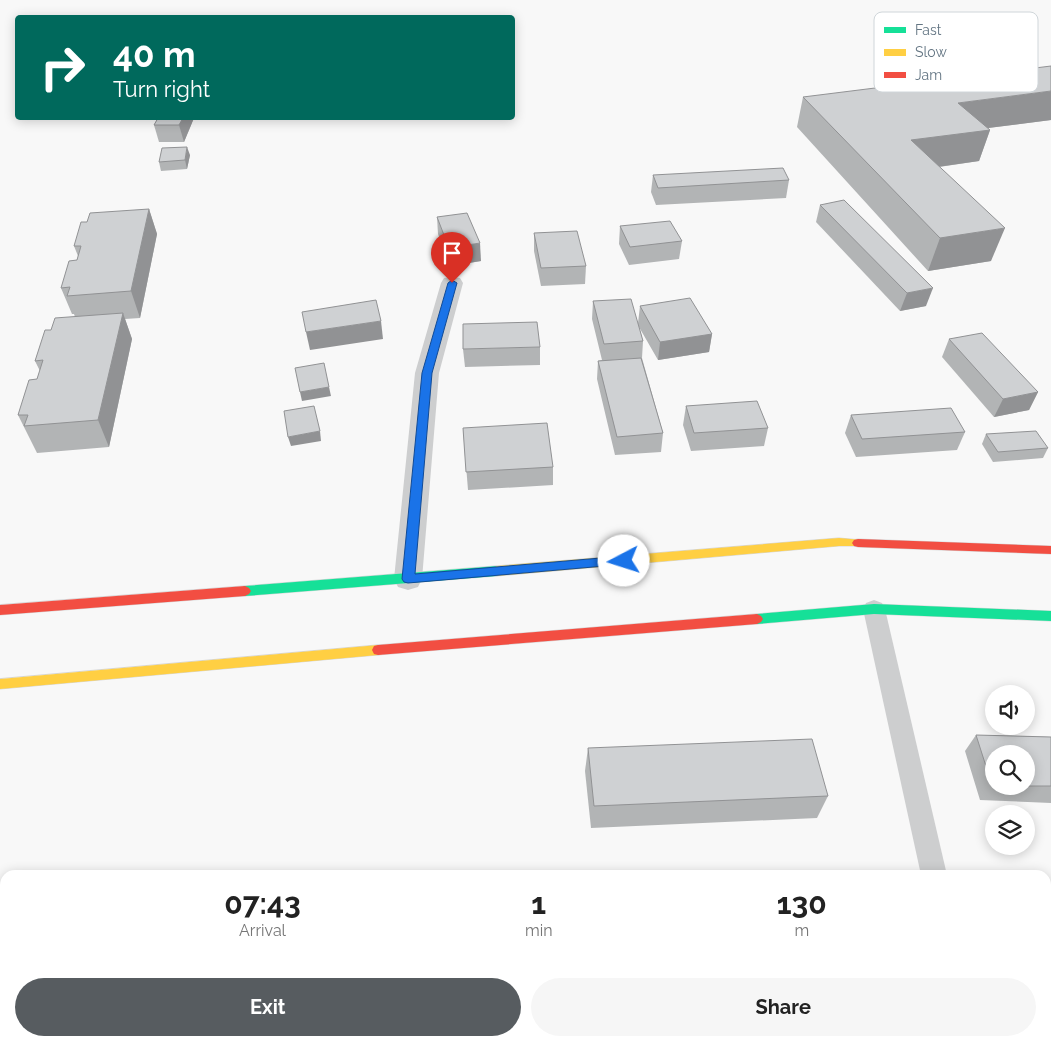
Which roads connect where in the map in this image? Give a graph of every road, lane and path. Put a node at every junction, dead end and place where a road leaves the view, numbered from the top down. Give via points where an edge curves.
1 (452, 283) dead end
2 (1051, 550) edge
3 (408, 579) junction
4 (874, 609) junction
5 (0, 610) edge
6 (1051, 616) edge
7 (0, 684) edge
8 (933, 870) edge

1 - 3 street via 427,373
2 - 3 street via 839,542
3 - 5 street
4 - 6 street
4 - 7 street
4 - 8 lane

